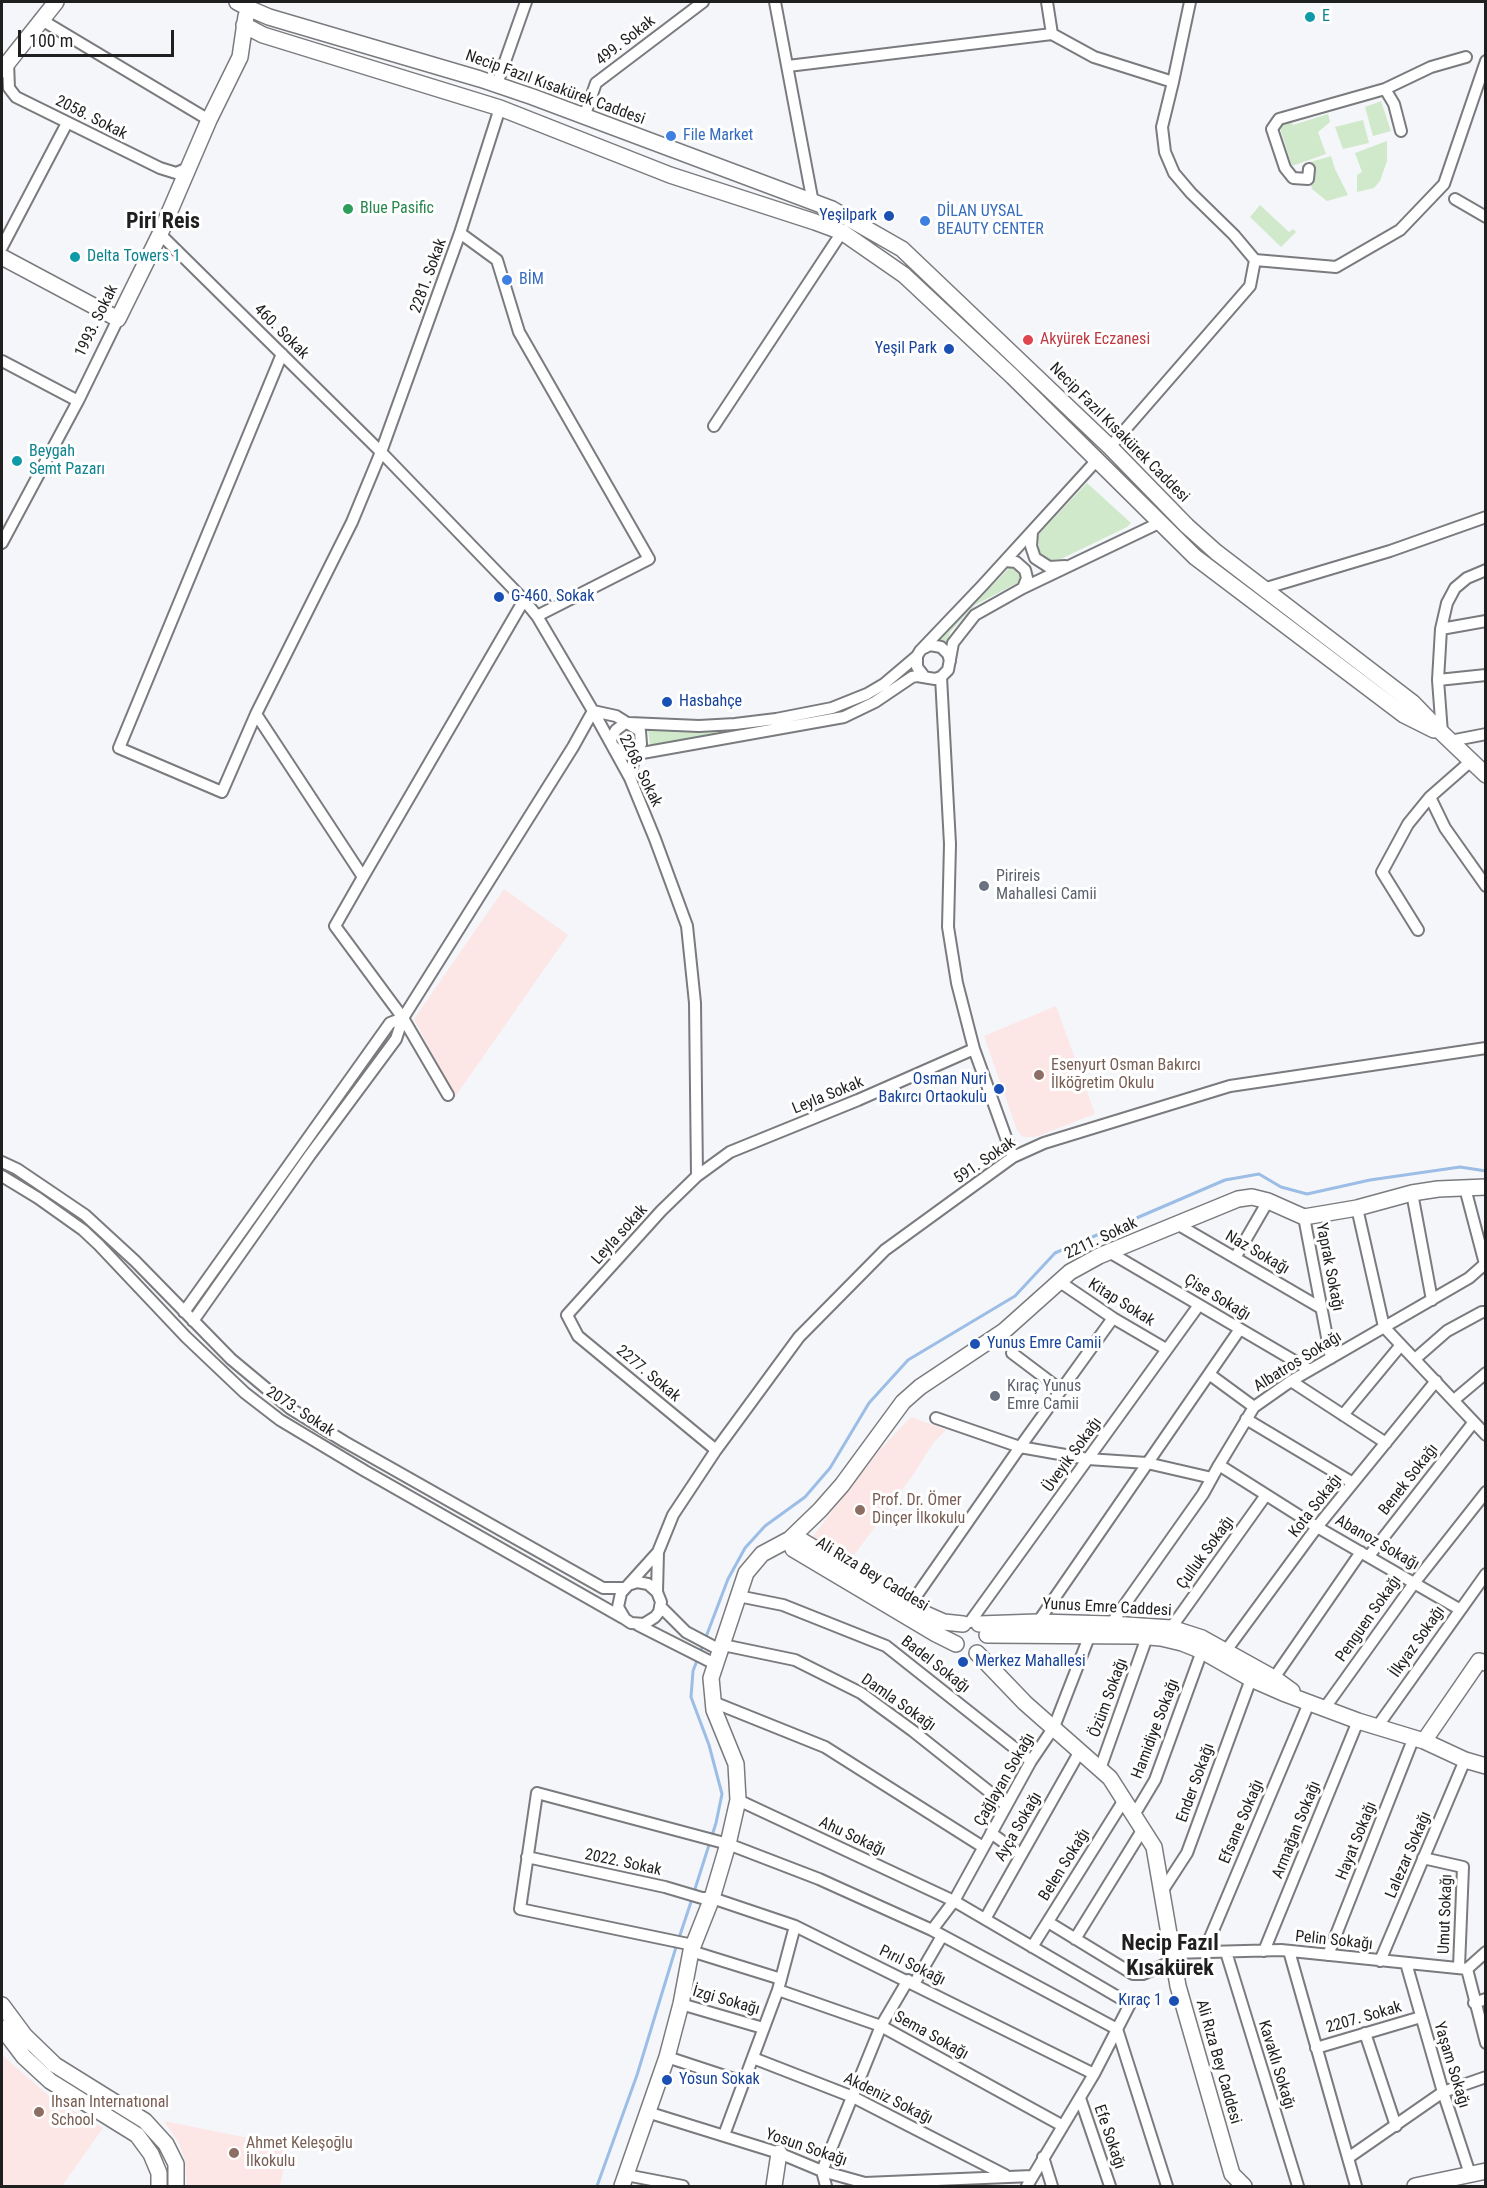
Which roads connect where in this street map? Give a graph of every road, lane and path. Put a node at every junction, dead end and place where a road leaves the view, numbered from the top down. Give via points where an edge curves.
1 (56, 2) edge
2 (526, 2) edge
3 (703, 2) edge
4 (775, 2) edge
5 (1047, 2) edge
6 (1190, 2) edge
7 (245, 4) edge
8 (40, 19) junction
9 (244, 25) junction
10 (1052, 34) junction
11 (1466, 57) dead end
12 (1485, 61) edge
13 (5, 66) edge
14 (788, 66) junction
15 (1173, 82) junction
16 (497, 84) junction
17 (1385, 89) junction
18 (500, 108) junction
19 (584, 117) junction
20 (209, 120) junction
21 (67, 123) junction
22 (1401, 131) dead end
23 (188, 168) junction
24 (1309, 169) dead end
25 (1455, 199) dead end
26 (813, 203) junction
27 (1485, 217) edge
28 (815, 222) junction
29 (842, 232) junction
30 (460, 233) junction
31 (160, 234) junction
32 (2, 247) edge
33 (2, 257) edge
34 (1255, 260) junction
35 (118, 319) junction
36 (282, 354) junction
37 (2, 361) edge
38 (78, 401) junction
39 (714, 426) dead end
40 (1110, 447) junction
41 (381, 452) junction
42 (1097, 460) junction
43 (1485, 517) edge
44 (1159, 523) junction
45 (1032, 532) junction
46 (2, 543) edge
47 (1005, 561) junction
48 (1070, 566) junction
49 (1485, 570) edge
50 (1023, 588) junction
51 (1263, 589) junction
52 (524, 600) junction
53 (537, 615) junction
54 (1485, 621) edge
55 (1441, 629) junction
56 (919, 653) junction
57 (950, 664) junction
58 (1485, 675) edge
59 (924, 676) junction
60 (940, 677) junction
61 (1438, 680) junction
62 (593, 711) junction
63 (256, 714) junction
64 (629, 723) junction
65 (1485, 734) edge
66 (1446, 737) junction
67 (612, 745) junction
68 (635, 753) junction
69 (1471, 761) junction
70 (1485, 775) edge
71 (630, 778) junction
72 (1430, 797) junction
73 (363, 877) junction
74 (1485, 886) edge
75 (1418, 930) dead end
76 (404, 1018) junction
77 (1485, 1048) edge
78 (974, 1049) junction
79 (448, 1095) dead end
80 (1013, 1157) junction
81 (2, 1162) edge
82 (2, 1176) edge
83 (696, 1176) junction
84 (1485, 1187) edge
85 (1465, 1188) junction
86 (1412, 1193) junction
87 (1268, 1201) junction
88 (1357, 1208) junction
89 (1304, 1217) junction
90 (1178, 1224) junction
91 (1109, 1252) junction
92 (1235, 1258) junction
93 (1485, 1263) edge
94 (1060, 1282) junction
95 (1432, 1300) junction
96 (1199, 1305) junction
97 (1322, 1308) junction
98 (184, 1312) junction
99 (1485, 1312) edge
100 (567, 1315) joint
101 (1113, 1318) junction
102 (193, 1321) junction
103 (1384, 1328) junction
104 (1240, 1329) junction
105 (1401, 1344) junction
106 (1166, 1349) junction
107 (1012, 1353) dead end
108 (1331, 1358) junction
109 (1415, 1359) junction
110 (1310, 1370) junction
111 (1485, 1373) edge
112 (1209, 1374) junction
113 (1291, 1381) junction
114 (1436, 1381) junction
115 (1061, 1390) junction
116 (1454, 1400) junction
117 (1254, 1407) junction
118 (1343, 1415) junction
119 (936, 1418) dead end
120 (1246, 1419) junction
121 (1473, 1423) junction
122 (1485, 1435) edge
123 (1386, 1443) junction
124 (1020, 1447) junction
125 (716, 1450) junction
126 (1088, 1459) junction
127 (1147, 1463) junction
128 (1218, 1465) junction
129 (1212, 1478) junction
130 (1353, 1483) junction
131 (1485, 1492) edge
132 (1266, 1495) junction
133 (1317, 1527) junction
134 (790, 1539) junction
135 (658, 1552) junction
136 (1365, 1554) junction
137 (1485, 1576) edge
138 (1414, 1582) junction
139 (628, 1586) junction
140 (657, 1592) junction
141 (738, 1596) junction
142 (910, 1605) junction
143 (660, 1606) junction
144 (1459, 1609) junction
145 (625, 1619) junction
146 (1038, 1622) junction
147 (638, 1624) junction
148 (1112, 1624) junction
149 (975, 1626) junction
150 (1171, 1628) junction
151 (1089, 1637) junction
152 (1147, 1637) junction
153 (956, 1644) junction
154 (1202, 1651) junction
155 (1225, 1652) junction
156 (976, 1653) junction
157 (717, 1654) junction
158 (1483, 1658) edge
159 (1274, 1678) junction
160 (1251, 1679) junction
161 (713, 1702) junction
162 (1308, 1703) junction
163 (1324, 1709) junction
164 (1358, 1721) junction
165 (1054, 1727) junction
166 (1377, 1727) junction
167 (1419, 1739) junction
168 (1080, 1751) junction
169 (1465, 1760) junction
170 (1031, 1761) junction
171 (1485, 1766) edge
172 (1100, 1769) junction
173 (738, 1800) junction
174 (1124, 1800) junction
175 (1006, 1805) junction
176 (1134, 1815) junction
177 (1143, 1829) junction
178 (991, 1833) junction
179 (725, 1843) junction
180 (983, 1847) junction
181 (1020, 1854) junction
182 (527, 1857) junction
183 (1423, 1858) junction
184 (1161, 1893) junction
185 (707, 1898) junction
186 (954, 1901) junction
187 (985, 1919) junction
188 (1048, 1922) junction
189 (795, 1926) junction
190 (937, 1933) junction
191 (1075, 1939) junction
192 (690, 1946) junction
193 (1032, 1947) junction
194 (1264, 1951) junction
195 (1289, 1951) junction
196 (1204, 1952) junction
197 (1226, 1952) junction
198 (1485, 1952) edge
199 (1328, 1955) junction
200 (1172, 1957) junction
201 (1380, 1961) junction
202 (1406, 1963) junction
203 (1463, 1968) junction
204 (911, 1982) junction
205 (780, 1985) junction
206 (1485, 1999) edge
207 (1474, 2003) junction
208 (681, 2004) junction
209 (2, 2005) edge
210 (1421, 2017) junction
211 (881, 2026) junction
212 (2, 2028) edge
213 (763, 2028) junction
214 (1118, 2029) junction
215 (1365, 2033) junction
216 (1485, 2043) edge
217 (1316, 2048) junction
218 (667, 2057) junction
219 (753, 2058) junction
220 (1094, 2074) junction
221 (1485, 2077) edge
222 (743, 2082) junction
223 (1443, 2092) junction
224 (853, 2097) junction
225 (1080, 2098) junction
226 (647, 2112) junction
227 (122, 2115) junction
228 (1063, 2126) junction
229 (1396, 2126) junction
230 (724, 2135) junction
231 (779, 2153) junction
232 (1043, 2157) junction
233 (1348, 2158) junction
234 (822, 2171) junction
235 (1485, 2171) edge
236 (1470, 2174) junction
237 (1007, 2176) junction
238 (1032, 2176) junction
239 (624, 2181) edge
240 (159, 2187) edge
241 (176, 2187) edge
242 (684, 2187) edge
243 (774, 2187) edge
244 (826, 2187) edge
245 (1027, 2187) edge
246 (1052, 2187) edge
247 (1110, 2187) edge
248 (1167, 2187) edge
249 (1244, 2187) edge
250 (1299, 2187) edge
251 (1356, 2187) edge
252 (1415, 2187) edge

1 - 8 street
2 - 16 street
3 - 19 street, 499. Sokak via 596,83
4 - 14 street
5 - 10 street
6 - 15 street
7 - 9 street, 1993. Sokak
7 - 16 street, Necip Fazıl Kısakürek Caddesi via 324,34
8 - 13 street
8 - 20 street
9 - 18 street, Necip Fazıl Kısakürek Caddesi via 263,35
9 - 20 street, 1993. Sokak via 240,57
10 - 14 street
10 - 15 street via 1094,57
11 - 17 street via 1431,67
12 - 34 street via 1444,184 1400,230 1336,267
13 - 21 street, 2058. Sokak via 9,88 16,97
14 - 26 street
15 - 34 street via 1162,127 1174,173
16 - 18 street
16 - 19 street, Necip Fazıl Kısakürek Caddesi
17 - 22 street via 1394,104
17 - 24 street via 1279,118 1272,129 1285,168 1293,178 1308,179
18 - 28 street, Necip Fazıl Kısakürek Caddesi via 670,175
18 - 30 street, 2281. Sokak
19 - 26 street, Necip Fazıl Kısakürek Caddesi
20 - 23 street, 1993. Sokak
21 - 23 street, 2058. Sokak via 160,168 176,172
21 - 32 street
23 - 31 street, 1993. Sokak
25 - 27 street
26 - 28 street
26 - 40 street, Necip Fazıl Kısakürek Caddesi via 856,221 902,249
28 - 29 street, Necip Fazıl Kısakürek Caddesi
29 - 39 street
29 - 42 street, Necip Fazıl Kısakürek Caddesi via 904,275
30 - 41 street, 2281. Sokak
30 - 53 street via 497,260 519,332 649,559
31 - 35 street, 1993. Sokak
31 - 36 street, 460. Sokak
33 - 35 street
34 - 40 street via 1250,286
35 - 38 street, 1993. Sokak
36 - 41 street, 460. Sokak
36 - 63 street, 2281. Sokak via 119,748 222,792
37 - 38 street
38 - 46 street, 1993. Sokak
40 - 42 street
40 - 51 street, Necip Fazıl Kısakürek Caddesi via 1187,526
41 - 52 street, 2268. Sokak
41 - 63 street, 2281. Sokak via 352,522
42 - 44 street, Necip Fazıl Kısakürek Caddesi
42 - 45 street
43 - 51 street via 1390,551
44 - 48 street
44 - 66 street, Necip Fazıl Kısakürek Caddesi via 1217,574 1404,716
45 - 47 street
45 - 48 street via 1032,552 1042,564
47 - 50 street via 1016,562 1025,570
47 - 56 street
48 - 50 street
49 - 55 street via 1455,588
50 - 57 street via 975,615 953,643
51 - 66 street, Necip Fazıl Kısakürek Caddesi via 1413,703
52 - 53 street, 2268. Sokak
52 - 73 street
53 - 62 street, 2268. Sokak
54 - 55 street
55 - 61 street
56 - 57 street via 930,645 940,647 948,654
56 - 59 street via 916,667
56 - 64 street via 884,684 832,708 735,724
57 - 60 street
58 - 61 street
59 - 60 street
59 - 68 street via 912,677 844,717
60 - 78 street via 950,844 948,927
61 - 66 street
62 - 64 street
62 - 67 street, 2268. Sokak
62 - 76 street
63 - 73 street
64 - 67 street via 615,730
64 - 68 street via 641,735
65 - 66 street
66 - 69 street, Necip Fazıl Kısakürek Caddesi
67 - 68 street via 622,754
67 - 71 street, 2268. Sokak
68 - 71 street
69 - 70 street, Necip Fazıl Kısakürek Caddesi
69 - 72 street
71 - 83 street, 2268. Sokak via 687,926 695,1003
72 - 74 street via 1445,828
72 - 75 street via 1408,824 1382,872
73 - 76 street via 335,926
76 - 79 street
76 - 98 street via 390,1023
76 - 102 street via 396,1039
77 - 80 street, 591. Sokak via 1230,1086 1044,1143
78 - 80 street
78 - 83 street, Leyla Sokak via 730,1152
80 - 125 street, 591. Sokak via 885,1250 799,1337
81 - 98 street, 2073. Sokak via 85,1215
82 - 145 street, 2073. Sokak via 83,1230 186,1337 280,1420
83 - 100 street, Leyla sokak
84 - 85 street
85 - 86 street
85 - 93 street
86 - 88 street
86 - 95 street
87 - 89 street, 2211. Sokak
87 - 90 street, 2211. Sokak via 1238,1199
87 - 92 street
88 - 89 street
88 - 103 street
89 - 97 street, Yaprak Sokağı
90 - 91 street, 2211. Sokak
90 - 92 street, Naz Sokağı
91 - 94 street, 2211. Sokak via 1070,1272
91 - 96 street, Çise Sokağı
92 - 97 street, Naz Sokağı
93 - 95 street, Albatros Sokağı via 1469,1278
94 - 101 street, Kitap Sokak
94 - 134 street, 2211. Sokak via 1004,1331 903,1402 842,1485
95 - 103 street, Albatros Sokağı
96 - 104 street, Çise Sokağı
96 - 106 street, Üveyik Sokağı
97 - 108 street, Yaprak Sokağı
98 - 102 street, 2073. Sokak
99 - 109 street via 1446,1331
100 - 125 street, 2277. Sokak via 578,1336
101 - 106 street, Kitap Sokak
101 - 115 street
102 - 139 street, 2073. Sokak via 260,1385 345,1442 603,1588
103 - 105 street
103 - 108 street, Albatros Sokağı
104 - 110 street, Çise Sokağı
104 - 112 street
105 - 109 street
105 - 118 street
106 - 126 street, Üveyik Sokağı
107 - 115 street
108 - 110 street, Albatros Sokağı
109 - 114 street
110 - 113 street, Albatros Sokağı
111 - 116 street
112 - 117 street
112 - 127 street
113 - 117 street, Albatros Sokağı
113 - 118 street
114 - 116 street
114 - 123 street, Kota Sokağı
115 - 124 street
116 - 121 street
117 - 120 street, Albatros Sokağı
118 - 123 street
119 - 124 street
120 - 128 street, Albatros Sokağı
120 - 130 street
121 - 122 street
121 - 136 street, Benek Sokağı
123 - 130 street, Kota Sokağı
124 - 126 street
124 - 142 street
125 - 135 street, 591. Sokak via 673,1515
126 - 127 street
126 - 149 street, Üveyik Sokağı
127 - 129 street
127 - 146 street
128 - 129 street, Albatros Sokağı
128 - 132 street, Abanoz Sokağı
129 - 148 street, Albatros Sokağı
130 - 133 street, Kota Sokağı
131 - 138 street, Penguen Sokağı
132 - 133 street, Abanoz Sokağı
132 - 150 street, Çulluk Sokağı
133 - 136 street, Abanoz Sokağı
133 - 155 street, Kota Sokağı
134 - 141 street, 2211. Sokak via 762,1554 746,1573
134 - 142 street, Ali Rıza Bey Caddesi via 799,1539
134 - 153 street, Ali Rıza Bey Caddesi via 793,1549
135 - 139 street
135 - 140 street
136 - 138 street, Abanoz Sokağı
136 - 159 street, Benek Sokağı
137 - 144 street, İlkyaz Sokağı
138 - 144 street, Abanoz Sokağı
138 - 163 street, Penguen Sokağı
139 - 140 street via 643,1582
139 - 145 street via 618,1600
140 - 143 street
141 - 157 street, 2211. Sokak
141 - 170 street, Badel Sokağı via 783,1605 886,1646
142 - 149 street, Ali Rıza Bey Caddesi via 944,1622
143 - 147 street via 655,1617
143 - 157 street via 686,1632
144 - 166 street, İlkyaz Sokağı
145 - 147 street
146 - 148 street, Yunus Emre Caddesi
146 - 149 street, Yunus Emre Caddesi
147 - 157 street via 695,1655
148 - 150 street, Yunus Emre Caddesi
149 - 151 street, Yunus Emre Caddesi
149 - 153 street via 956,1633
149 - 156 street via 986,1644
150 - 155 street, Yunus Emre Caddesi via 1202,1638
151 - 152 street, Yunus Emre Caddesi
151 - 165 street, Çağlayan Sokağı
152 - 154 street, Yunus Emre Caddesi
152 - 172 street, Özüm Sokağı
153 - 156 street via 965,1653
154 - 160 street, Yunus Emre Caddesi
154 - 176 street, Hamidiye Sokağı via 1155,1779
155 - 159 street, Yunus Emre Caddesi
156 - 165 street, Ali Rıza Bey Caddesi
157 - 161 street, 2211. Sokak via 711,1678
157 - 175 street, Damla Sokağı via 795,1660 861,1693
158 - 167 street
159 - 162 street, Yunus Emre Caddesi
160 - 162 street, Yunus Emre Caddesi
160 - 184 street, Ender Sokağı via 1186,1853
161 - 173 street, 2211. Sokak via 736,1764
161 - 180 street via 825,1747
162 - 163 street
162 - 196 street, Efsane Sokağı
163 - 164 street
164 - 166 street
164 - 194 street, Armağan Sokağı
165 - 168 street, Ali Rıza Bey Caddesi
165 - 170 street, Çağlayan Sokağı
166 - 167 street
167 - 169 street
167 - 199 street, Hayat Sokağı
168 - 172 street, Ali Rıza Bey Caddesi
168 - 181 street, Ayça Sokağı
169 - 171 street
169 - 183 street, Lalezar Sokağı
170 - 175 street, Çağlayan Sokağı
172 - 174 street, Ali Rıza Bey Caddesi
173 - 179 street, 2211. Sokak
173 - 186 street, Ahu Sokağı
174 - 176 street, Ali Rıza Bey Caddesi
174 - 188 street, Belen Sokağı
175 - 178 street, Çağlayan Sokağı
176 - 177 street, Ali Rıza Bey Caddesi
177 - 184 street, Ali Rıza Bey Caddesi via 1154,1847
177 - 191 street
178 - 180 street, Çağlayan Sokağı
178 - 181 street
179 - 182 street via 537,1792
179 - 185 street, 2211. Sokak
179 - 190 street via 819,1879
180 - 186 street, Çağlayan Sokağı
181 - 187 street, Ayça Sokağı
182 - 185 street, 2022. Sokak
182 - 192 street, Sema Sokağı via 520,1909
183 - 201 street, Lalezar Sokağı
183 - 203 street, Umut Sokağı via 1463,1867
184 - 200 street, Ali Rıza Bey Caddesi
185 - 189 street, Pırıl Sokağı
185 - 192 street, 2211. Sokak
186 - 187 street, Ahu Sokağı
186 - 190 street, Çağlayan Sokağı
187 - 193 street, Ahu Sokağı
188 - 191 street
188 - 193 street, Belen Sokağı
189 - 204 street, Pırıl Sokağı
189 - 205 street
190 - 204 street, Çağlayan Sokağı
190 - 214 street
191 - 200 street via 1133,1974 1143,1974
192 - 205 street, Sema Sokağı
192 - 208 street, 2211. Sokak
193 - 214 street, Ahu Sokağı via 1130,2004
194 - 195 street, Pelin Sokağı
194 - 197 street, Pelin Sokağı
195 - 199 street, Pelin Sokağı
195 - 217 street
196 - 197 street, Pelin Sokağı
196 - 200 street, Pelin Sokağı
197 - 250 street, Kavaklı Sokağı
198 - 203 street
199 - 201 street, Pelin Sokağı
200 - 249 street, Ali Rıza Bey Caddesi via 1232,2174
201 - 202 street, Pelin Sokağı
202 - 203 street, Pelin Sokağı
202 - 210 street, Yaşam Sokağı
203 - 207 street
204 - 211 street, Çağlayan Sokağı
204 - 220 street, Pırıl Sokağı
205 - 211 street, Sema Sokağı
205 - 213 street
206 - 207 street
207 - 216 street
208 - 213 street, İzgi Sokağı
208 - 218 street, 2211. Sokak
209 - 227 street via 26,2037 55,2065
210 - 215 street, 2207. Sokak
210 - 223 street, Yaşam Sokağı
211 - 224 street, Çağlayan Sokağı
211 - 228 street, Sema Sokağı
212 - 227 street via 24,2057 50,2081
213 - 219 street
214 - 220 street
214 - 248 street
215 - 217 street, 2207. Sokak
215 - 229 street
217 - 233 street
218 - 222 street
218 - 226 street, 2211. Sokak
219 - 222 street
219 - 224 street, Akdeniz Sokağı
220 - 225 street
221 - 223 street
222 - 230 street
223 - 229 street
223 - 236 street, Yaşam Sokağı
224 - 234 street, Çağlayan Sokağı
224 - 237 street, Akdeniz Sokağı
225 - 228 street
225 - 247 street, Efe Sokağı
226 - 230 street, Yosun Sokağı
226 - 239 street, 2211. Sokak
227 - 240 street via 152,2154
227 - 241 street via 145,2121 166,2144 176,2164
228 - 232 street
229 - 233 street
230 - 231 street, Yosun Sokağı
231 - 234 street, Yosun Sokağı
231 - 243 street
232 - 238 street
232 - 246 street
233 - 251 street
234 - 237 street, Yosun Sokağı via 865,2182
234 - 244 street
235 - 236 street
236 - 252 street
237 - 238 street, Yosun Sokağı
238 - 245 street
239 - 242 street

